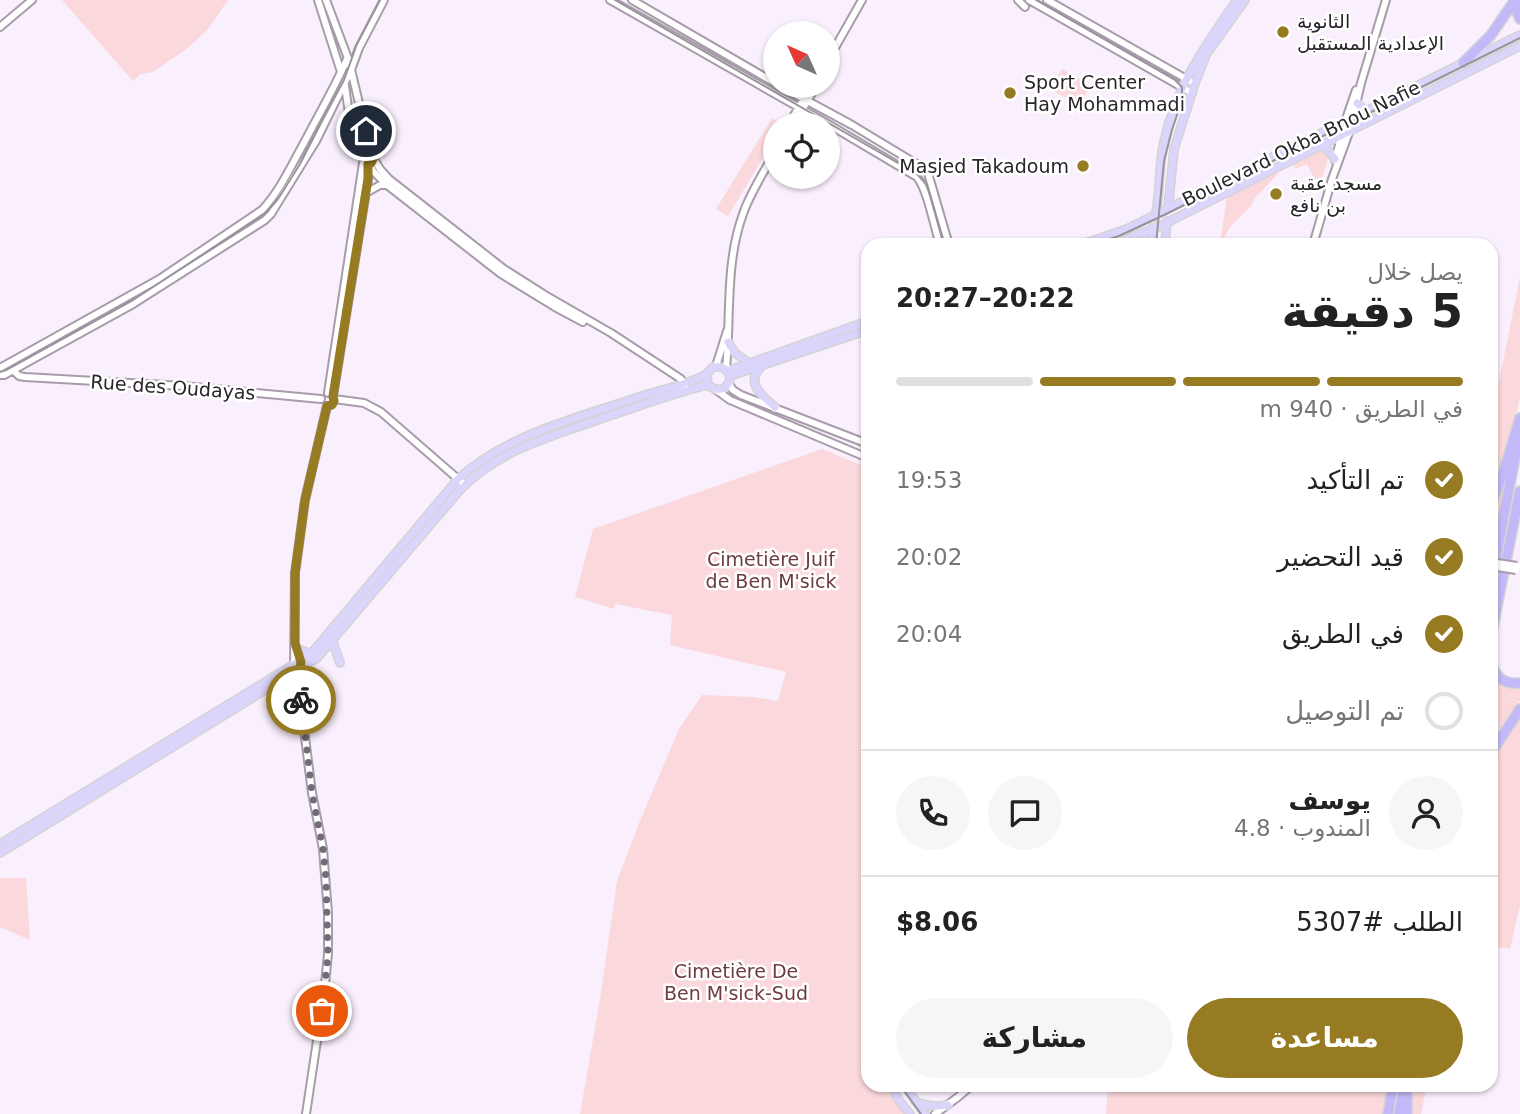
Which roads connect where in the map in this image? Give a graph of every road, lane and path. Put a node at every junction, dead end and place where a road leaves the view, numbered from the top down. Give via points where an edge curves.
1 (33, 0) edge
2 (318, 0) edge
3 (326, 0) edge
4 (384, 0) edge
5 (610, 0) edge
6 (632, 0) edge
7 (862, 0) edge
8 (1018, 0) edge
9 (1030, 0) edge
10 (1047, 0) edge
11 (1237, 0) edge
12 (1245, 0) edge
13 (1386, 0) edge
14 (1516, 0) edge
15 (1025, 7) dead end
16 (1520, 19) edge
17 (0, 27) edge
18 (1520, 35) edge
19 (840, 39) edge
20 (1520, 46) edge
21 (359, 48) junction
22 (348, 58) junction
23 (1463, 63) junction
24 (351, 70) junction
25 (341, 73) junction
26 (763, 76) edge
27 (1186, 78) junction
28 (1195, 83) junction
29 (1361, 83) junction
30 (345, 84) junction
31 (1182, 88) junction
32 (1192, 93) junction
33 (806, 99) joint
34 (1357, 103) junction
35 (800, 109) junction
36 (332, 111) junction
37 (1366, 111) junction
38 (798, 112) edge
39 (806, 112) edge
40 (349, 114) junction
41 (1353, 118) junction
42 (1345, 122) junction
43 (1350, 130) junction
44 (840, 131) edge
45 (1341, 134) junction
46 (1319, 145) junction
47 (1335, 159) junction
48 (368, 160) junction
49 (763, 173) edge
50 (1332, 180) junction
51 (387, 185) junction
52 (366, 193) junction
53 (1170, 195) junction
54 (1181, 202) junction
55 (1169, 208) junction
56 (1155, 215) junction
57 (1167, 222) junction
58 (1152, 229) junction
59 (938, 238) edge
60 (948, 238) edge
61 (1101, 238) edge
62 (1131, 238) edge
63 (1152, 238) edge
64 (1166, 238) edge
65 (1315, 238) edge
66 (468, 245) junction
67 (861, 323) edge
68 (727, 330) junction
69 (861, 332) edge
70 (728, 342) junction
71 (749, 363) junction
72 (764, 365) junction
73 (716, 366) junction
74 (15, 369) junction
75 (1, 371) edge
76 (707, 374) junction
77 (728, 375) junction
78 (683, 387) junction
79 (712, 387) junction
80 (332, 396) junction
81 (321, 399) junction
82 (327, 406) junction
83 (775, 407) junction
84 (1520, 418) edge
85 (1520, 431) edge
86 (861, 441) edge
87 (861, 455) edge
88 (458, 479) junction
89 (465, 485) junction
90 (1498, 487) edge
91 (1520, 491) edge
92 (1498, 546) edge
93 (1498, 565) edge
94 (1518, 568) edge
95 (1498, 601) edge
96 (332, 640) junction
97 (297, 646) junction
98 (311, 654) junction
99 (340, 663) dead end
100 (297, 667) junction
101 (1498, 676) edge
102 (1520, 682) edge
103 (1520, 709) edge
104 (1498, 742) edge
105 (0, 844) edge
106 (0, 853) edge
107 (895, 1092) edge
108 (908, 1092) edge
109 (964, 1092) edge
110 (1392, 1092) edge
111 (1404, 1092) edge
112 (1406, 1092) edge
113 (914, 1101) junction
114 (948, 1105) junction
115 (306, 1114) edge
116 (911, 1114) edge
117 (925, 1114) edge
118 (935, 1114) edge
119 (944, 1114) edge
120 (1388, 1114) edge
121 (1399, 1114) edge
122 (1407, 1114) edge

1 - 17 street
2 - 25 street
3 - 22 street
4 - 21 street
5 - 35 street
6 - 26 street
7 - 19 street
8 - 15 street
9 - 31 street
10 - 27 street
11 - 27 main road
12 - 28 main road via 1207,53
13 - 29 street
14 - 16 highway
14 - 23 highway
18 - 23 main road, Boulevard Okba Bnou Nafie
20 - 43 main road, Boulevard Okba Bnou Nafie
21 - 22 street
21 - 24 street
22 - 24 street
22 - 25 street
23 - 37 main road, Boulevard Okba Bnou Nafie
24 - 30 street
24 - 48 street
25 - 30 street
25 - 75 street via 262,210 161,278
27 - 28 street
27 - 31 main road
28 - 32 main road
29 - 34 street
29 - 42 street
30 - 36 street
30 - 40 street
31 - 32 street
31 - 56 main road via 1164,143
32 - 53 main road via 1174,149
33 - 35 street
33 - 60 street via 928,173
34 - 37 main road
34 - 41 street
35 - 38 street
35 - 39 street
36 - 40 street via 340,108
36 - 74 street via 265,220 133,304
37 - 41 main road, Boulevard Okba Bnou Nafie
40 - 48 street via 354,136
41 - 42 main road, Boulevard Okba Bnou Nafie
41 - 43 street
42 - 45 street
42 - 54 main road, Boulevard Okba Bnou Nafie
43 - 45 main road, Boulevard Okba Bnou Nafie
43 - 50 street
44 - 59 street via 917,177
45 - 46 main road, Boulevard Okba Bnou Nafie
45 - 47 street
46 - 47 main road
46 - 57 main road, Boulevard Okba Bnou Nafie
47 - 50 street
48 - 51 street
48 - 52 street
48 - 66 street
48 - 80 street
49 - 68 street via 741,217 731,267
50 - 65 street
51 - 52 street
51 - 66 street
52 - 80 street
53 - 54 main road
53 - 55 main road
54 - 55 main road, Boulevard Okba Bnou Nafie
55 - 56 main road, Boulevard Okba Bnou Nafie
55 - 57 main road
56 - 58 main road
56 - 61 main road, Boulevard Okba Bnou Nafie
57 - 58 main road, Boulevard Okba Bnou Nafie
57 - 64 main road
58 - 62 main road, Boulevard Okba Bnou Nafie
58 - 63 main road
66 - 78 street via 681,379
67 - 71 main road
68 - 70 street
68 - 73 street
69 - 72 main road
70 - 71 main road
70 - 77 street
71 - 77 main road
72 - 77 main road
72 - 83 main road via 756,374 755,385
73 - 76 main road
73 - 77 main road
74 - 75 street
74 - 81 street, Rue des Oudayas via 25,377
76 - 78 main road
76 - 79 main road
77 - 79 main road via 723,389
77 - 83 street via 733,390
78 - 79 main road
78 - 88 main road via 514,442
78 - 89 main road via 520,448
79 - 87 street via 730,400
80 - 81 street
80 - 82 street via 333,403
80 - 88 street via 381,412
81 - 82 street
82 - 97 street via 295,573
83 - 86 street
84 - 90 highway
85 - 92 highway
88 - 89 street
88 - 98 main road
89 - 96 main road
91 - 95 highway
93 - 94 street, bridge
96 - 99 main road
96 - 100 main road via 317,658
97 - 98 main road
97 - 100 street
98 - 100 main road
100 - 105 main road
100 - 106 main road
100 - 115 street via 328,914 324,994
101 - 102 highway
103 - 104 highway
107 - 116 main road
108 - 113 main road
109 - 114 street
110 - 120 highway
111 - 121 highway
112 - 122 highway
113 - 114 main road
113 - 117 main road
114 - 118 street
114 - 119 street

